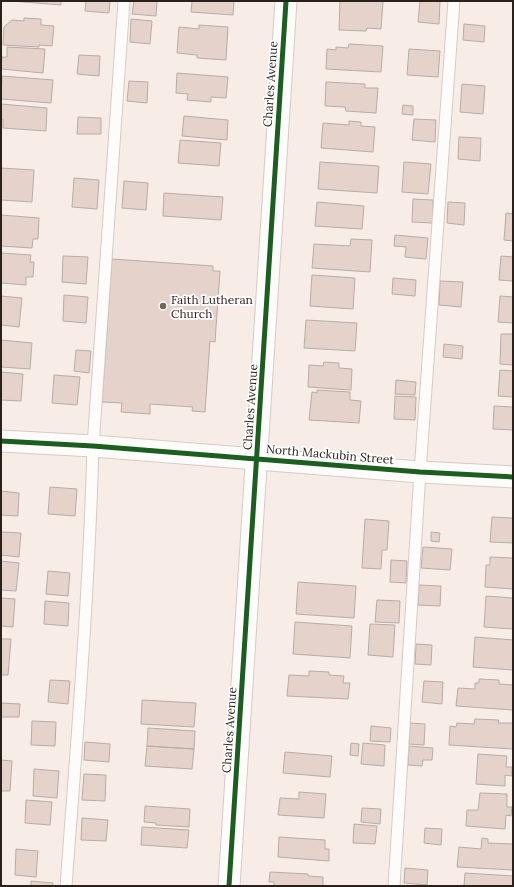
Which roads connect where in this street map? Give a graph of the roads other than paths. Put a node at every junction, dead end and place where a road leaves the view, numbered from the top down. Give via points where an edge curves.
1 (124, 1) edge
2 (286, 1) edge
3 (454, 1) edge
4 (1, 441) edge
5 (93, 446) junction
6 (256, 458) junction
7 (420, 472) junction
8 (513, 477) edge
9 (66, 886) edge
10 (229, 886) edge
11 (394, 886) edge

1 - 5 lane
2 - 6 street, Charles Avenue
3 - 7 lane
4 - 5 street, North Mackubin Street
5 - 6 street, North Mackubin Street
5 - 9 lane via 92,516
6 - 7 street, North Mackubin Street
6 - 10 street, Charles Avenue
7 - 8 street, North Mackubin Street
7 - 11 lane

